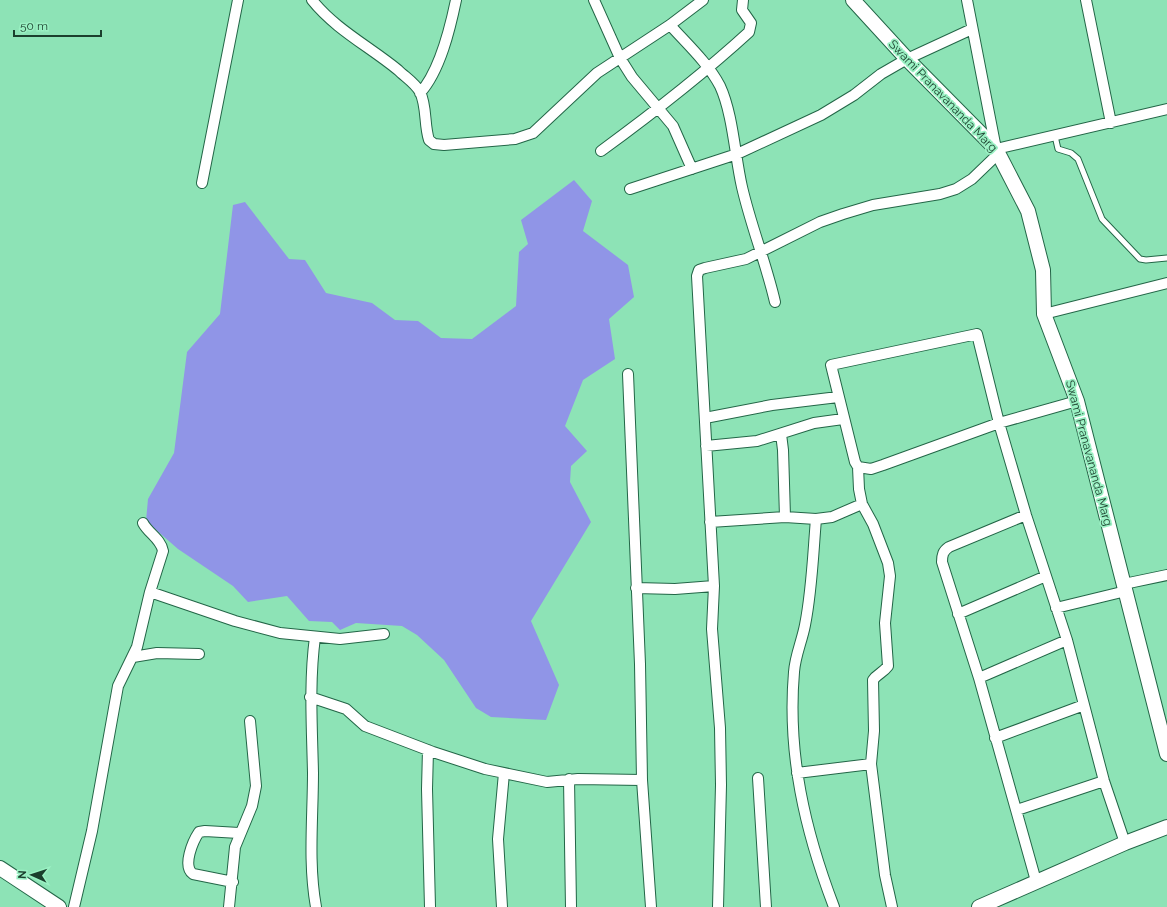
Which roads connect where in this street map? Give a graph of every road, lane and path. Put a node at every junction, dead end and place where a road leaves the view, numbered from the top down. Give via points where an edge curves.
1 (238, 0) edge
2 (312, 0) edge
3 (456, 0) edge
4 (594, 0) edge
5 (703, 0) edge
6 (743, 0) edge
7 (853, 0) edge
8 (967, 0) edge
9 (1086, 0) edge
10 (670, 25) junction
11 (972, 29) junction
12 (620, 58) junction
13 (907, 60) junction
14 (709, 69) junction
15 (420, 93) junction
16 (660, 109) junction
17 (1167, 109) edge
18 (1111, 123) junction
19 (1055, 136) junction
20 (601, 151) dead end
21 (997, 152) junction
22 (737, 154) junction
23 (692, 169) junction
24 (202, 183) dead end
25 (630, 189) dead end
26 (760, 252) junction
27 (1167, 258) edge
28 (1167, 283) edge
29 (775, 302) dead end
30 (1044, 314) junction
31 (628, 374) dead end
32 (838, 397) junction
33 (1077, 401) junction
34 (705, 418) junction
35 (843, 419) junction
36 (999, 423) junction
37 (781, 434) junction
38 (706, 446) junction
39 (858, 467) junction
40 (862, 504) junction
41 (1026, 515) junction
42 (785, 517) junction
43 (816, 519) junction
44 (710, 522) junction
45 (143, 523) dead end
46 (1167, 575) edge
47 (1046, 576) junction
48 (714, 586) junction
49 (636, 588) junction
50 (1125, 588) junction
51 (150, 592) junction
52 (1056, 608) junction
53 (958, 614) junction
54 (384, 634) dead end
55 (315, 636) junction
56 (1067, 640) junction
57 (199, 654) dead end
58 (133, 657) junction
59 (979, 678) junction
60 (310, 697) junction
61 (1084, 705) junction
62 (250, 721) dead end
63 (995, 738) junction
64 (428, 750) junction
65 (1167, 754) edge
66 (871, 764) junction
67 (504, 773) junction
68 (797, 773) junction
69 (758, 778) dead end
70 (569, 779) junction
71 (642, 780) junction
72 (1104, 781) junction
73 (1017, 810) junction
74 (1167, 827) edge
75 (239, 833) junction
76 (1125, 843) junction
77 (0, 868) edge
78 (1036, 881) junction
79 (233, 882) junction
80 (59, 907) edge
81 (74, 907) edge
82 (229, 907) edge
83 (316, 907) edge
84 (430, 907) edge
85 (502, 907) edge
86 (571, 907) edge
87 (650, 907) edge
88 (718, 907) edge
89 (766, 907) edge
90 (834, 907) edge
91 (892, 907) edge
92 (979, 907) edge

1 - 24 street
2 - 15 street via 321,11 414,84
3 - 15 street via 432,76
4 - 12 street
5 - 10 street
6 - 14 street via 742,10 751,23 749,32
7 - 13 street, Swami Pranavananda Marg
8 - 11 street
9 - 18 street
10 - 12 street
10 - 14 street
11 - 13 street
11 - 21 street
12 - 15 street via 597,73 533,133 515,139 434,144 427,134
12 - 16 street via 632,77
13 - 21 street, Swami Pranavananda Marg
13 - 22 street via 881,74 854,96 821,115
14 - 16 street
14 - 22 street via 724,97
16 - 20 street
16 - 23 street via 673,126
17 - 18 street
18 - 19 street
19 - 21 street
19 - 27 lane via 1058,149 1078,158 1102,219 1127,247 1140,259
21 - 26 street via 972,179 956,189 873,205 842,214
21 - 30 street, Swami Pranavananda Marg via 1028,211 1043,270
22 - 23 street
22 - 26 street via 746,203
23 - 25 street
26 - 29 street
26 - 34 street via 746,259 699,270 697,276
28 - 30 street
30 - 33 street, Swami Pranavananda Marg
31 - 49 street
32 - 34 street via 772,405
32 - 35 street
32 - 36 street via 831,365 977,334
33 - 36 street
33 - 50 street, Swami Pranavananda Marg
34 - 38 street
35 - 37 street via 814,423
35 - 39 street
36 - 39 street via 872,469
36 - 41 street
37 - 38 street via 757,441
37 - 42 street
38 - 44 street
39 - 40 street
40 - 43 street via 832,517
40 - 66 street via 873,524 888,563 890,576 885,623 888,666 872,680 874,731
41 - 47 street
41 - 53 street via 944,550 942,562
42 - 43 street
42 - 44 street
43 - 68 street via 805,625 794,670 792,704
44 - 48 street
45 - 51 street via 147,531 162,545 163,551
46 - 50 street
47 - 52 street
47 - 53 street
48 - 49 street
48 - 88 street via 712,629 720,749
49 - 71 street
50 - 52 street
50 - 65 street, Swami Pranavananda Marg
51 - 55 street via 235,621 280,633
51 - 58 street
52 - 56 street
53 - 59 street
54 - 55 street via 340,638
55 - 60 street
56 - 59 street
56 - 61 street
57 - 58 street via 157,653
58 - 81 street via 118,686 92,831
59 - 63 street
60 - 64 street via 346,709 365,726
60 - 83 street via 313,773 312,861
61 - 63 street
61 - 72 street
62 - 75 street via 256,786 252,806
63 - 73 street
64 - 67 street
64 - 84 street
66 - 68 street
66 - 91 street via 885,875
67 - 70 street via 547,782
67 - 85 street via 498,840
68 - 90 street via 804,816
69 - 89 street
70 - 71 street
70 - 86 street
71 - 87 street
72 - 73 street
72 - 76 street
73 - 78 street
74 - 76 street
75 - 79 street via 235,847
75 - 79 street via 199,832 188,865 189,871 193,874
76 - 78 street
77 - 80 street
78 - 92 street
79 - 82 street

